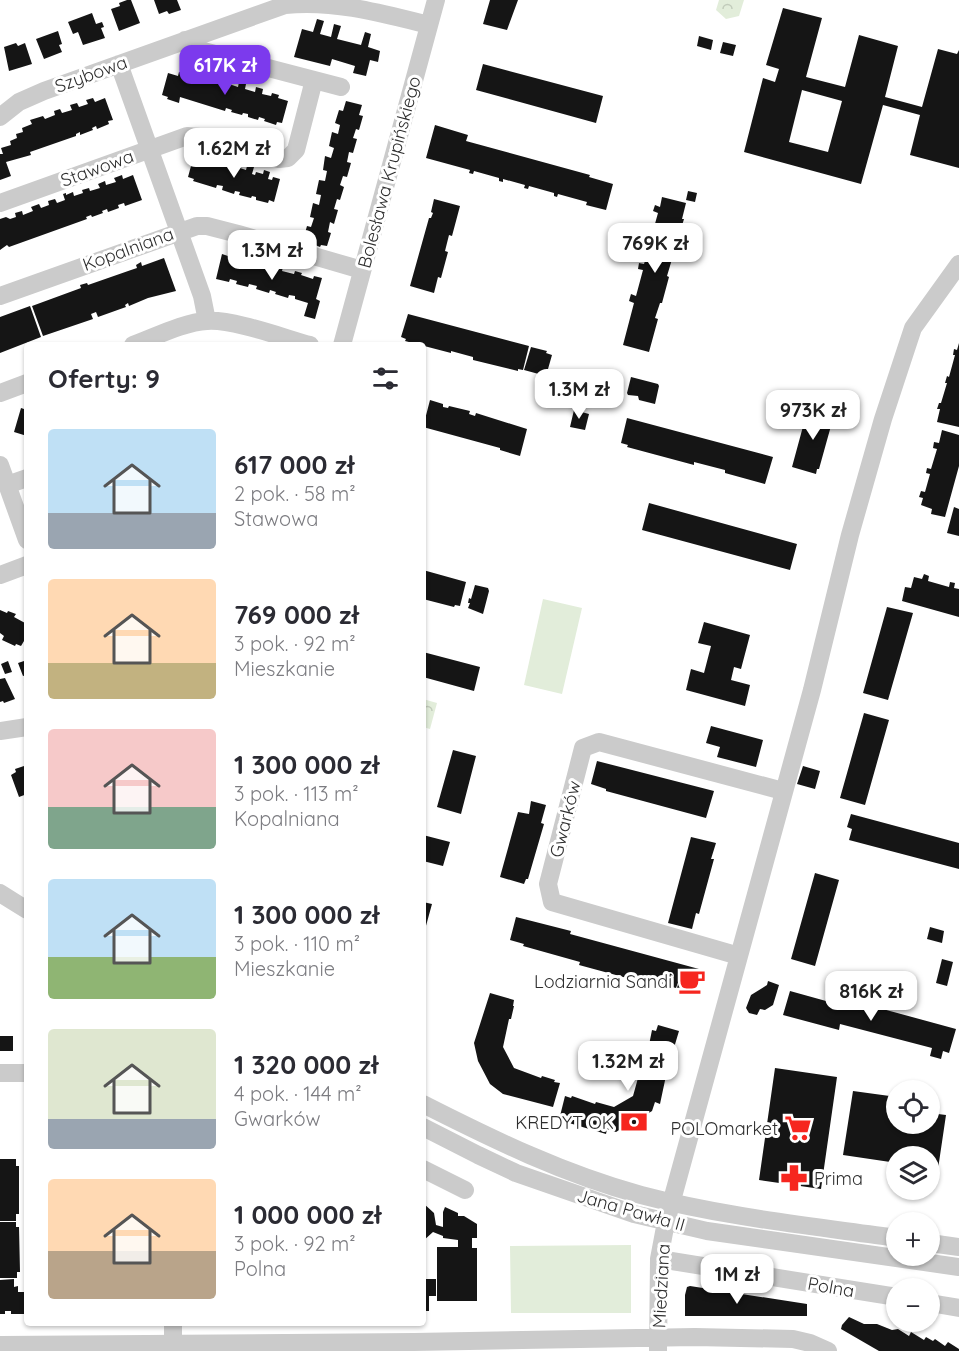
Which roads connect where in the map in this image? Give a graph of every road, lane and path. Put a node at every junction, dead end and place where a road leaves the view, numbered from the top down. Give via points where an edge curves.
1 (436, 0) edge
2 (429, 25) junction
3 (185, 40) junction
4 (119, 64) junction
5 (314, 80) junction
6 (341, 87) dead end
7 (0, 117) edge
8 (149, 149) junction
9 (0, 203) edge
10 (179, 231) junction
11 (959, 264) edge
12 (362, 270) junction
13 (0, 296) edge
14 (207, 321) junction
15 (141, 342) edge
16 (299, 342) edge
17 (343, 342) edge
18 (24, 384) edge
19 (0, 393) edge
20 (0, 465) edge
21 (24, 479) edge
22 (7, 485) junction
23 (24, 532) edge
24 (24, 566) edge
25 (0, 575) edge
26 (24, 727) edge
27 (0, 731) edge
28 (783, 791) junction
29 (739, 956) junction
30 (0, 1073) edge
31 (24, 1073) edge
32 (426, 1106) edge
33 (426, 1128) edge
34 (426, 1170) edge
35 (465, 1190) dead end
36 (671, 1203) junction
37 (666, 1222) junction
38 (886, 1236) edge
39 (940, 1244) edge
40 (959, 1247) edge
41 (659, 1259) junction
42 (959, 1267) edge
43 (886, 1296) edge
44 (940, 1305) edge
45 (959, 1308) edge
46 (173, 1326) edge
47 (658, 1344) edge
48 (0, 1345) edge
49 (173, 1347) edge
50 (414, 1347) edge
51 (828, 1351) edge

1 - 2 street, Bolesława Krupińskiego
2 - 3 street, Szybowa via 344,3 305,1
2 - 12 street, Bolesława Krupińskiego
3 - 4 street, Szybowa
3 - 5 street via 192,48
4 - 7 street, Szybowa via 33,95
4 - 8 street
5 - 6 street
5 - 8 street, Stawowa via 296,150 288,158 279,159 196,136
8 - 9 street, Stawowa
8 - 10 street
10 - 12 street, Kopalniana via 207,226
10 - 13 street, Kopalniana
10 - 14 street via 204,300
11 - 28 street via 913,328 850,535
12 - 17 street, Bolesława Krupińskiego
14 - 15 street
14 - 16 street via 227,322
18 - 19 street
20 - 22 street
21 - 22 street
22 - 23 street
24 - 25 street
26 - 27 street
28 - 29 street
28 - 29 street, Gwarków via 599,742 583,748 548,884 552,902
29 - 36 street
30 - 31 street
32 - 36 street, Jana Pawła II via 560,1169
33 - 37 street, Jana Pawła II via 516,1173
34 - 35 street
36 - 37 street, Miedziana
36 - 38 street, Jana Pawła II
37 - 41 street, Miedziana
37 - 42 street, Jana Pawła II
39 - 40 street
41 - 43 street, Polna
41 - 47 street, Miedziana
44 - 45 street
46 - 49 street
47 - 50 street
47 - 51 street via 793,1339
48 - 49 street
49 - 50 street

